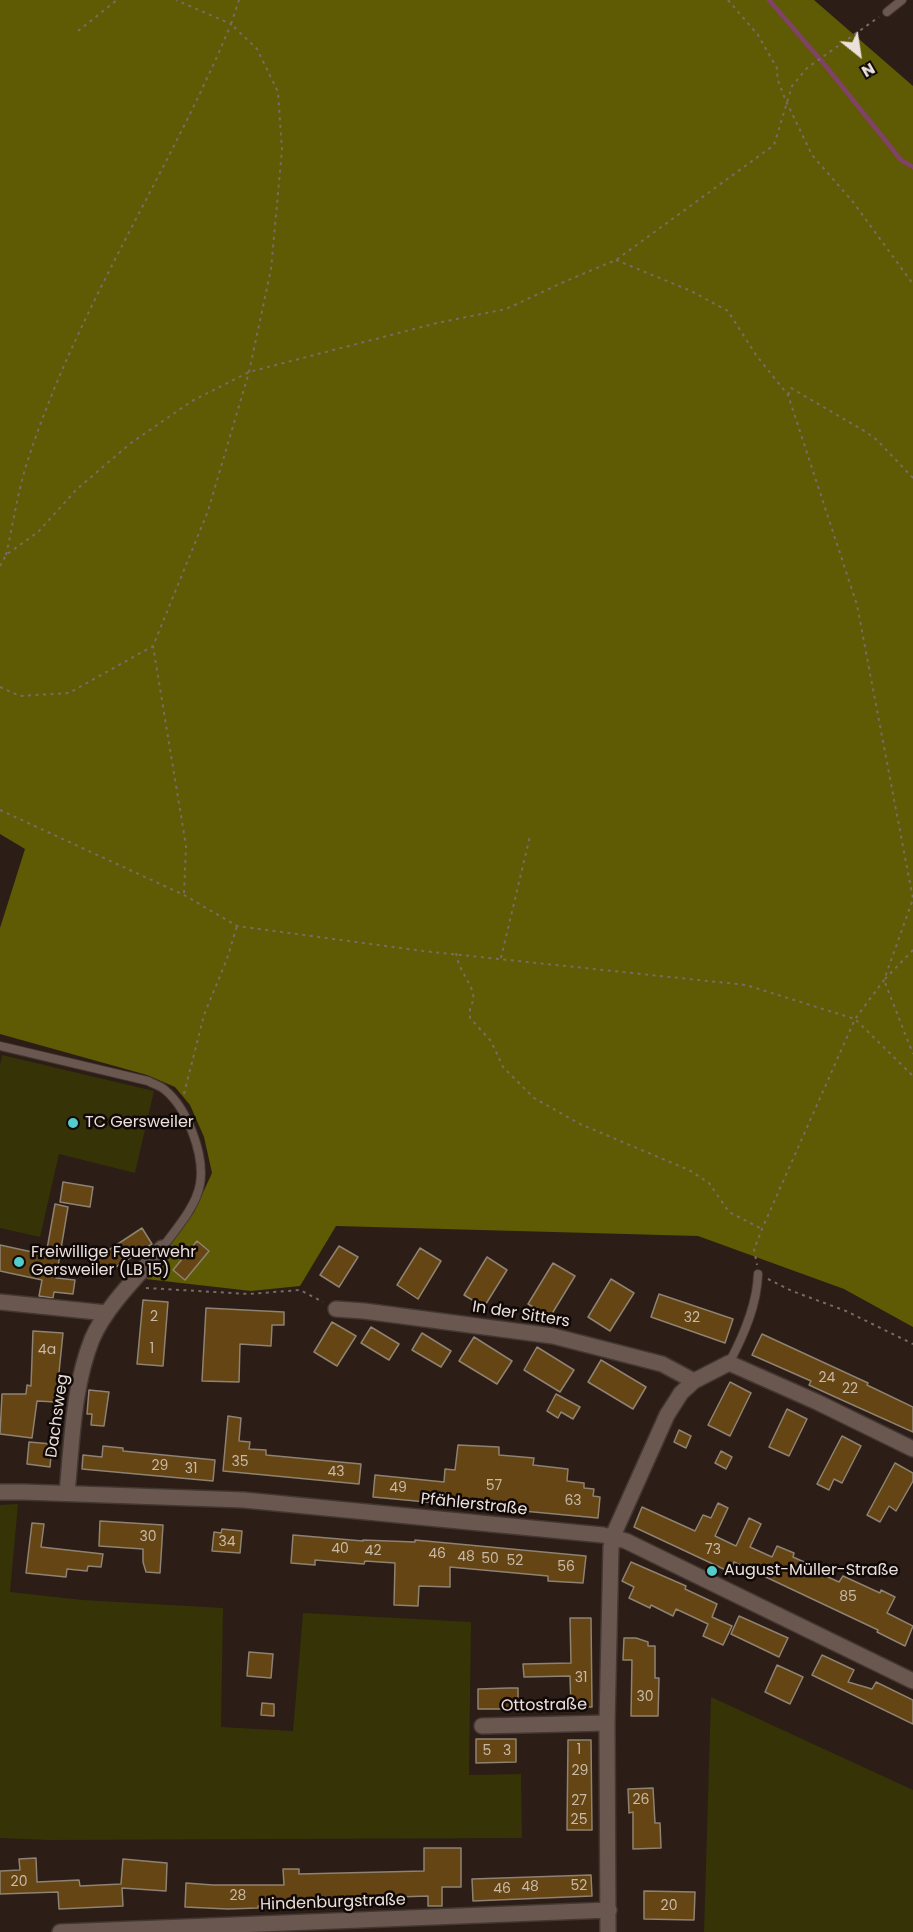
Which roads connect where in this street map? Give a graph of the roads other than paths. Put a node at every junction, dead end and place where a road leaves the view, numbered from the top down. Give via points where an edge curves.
1 (902, 0) edge
2 (887, 12) road end
3 (0, 1046) edge
4 (162, 1248) joint
5 (758, 1274) road end
6 (0, 1302) edge
7 (336, 1310) road end
8 (107, 1314) junction
9 (729, 1363) junction
10 (694, 1381) junction
11 (913, 1449) edge
12 (0, 1492) edge
13 (67, 1493) junction
14 (613, 1538) junction
15 (913, 1681) edge
16 (607, 1723) junction
17 (482, 1726) dead end
18 (609, 1910) junction
19 (60, 1932) edge
20 (608, 1932) edge

1 - 2 lane
3 - 4 lane via 148,1081 165,1089 181,1109 201,1158 200,1185 188,1212
4 - 8 street, Dachsweg
5 - 9 lane via 757,1291 743,1336
6 - 8 street
7 - 10 street, In der Sitters via 553,1336 662,1364
8 - 13 street, Dachsweg via 93,1338 79,1381
9 - 10 street
9 - 11 street
10 - 14 street via 667,1415
12 - 13 street, Pfählerstraße
13 - 14 street, Pfählerstraße via 244,1500
14 - 15 street, Pfählerstraße
14 - 16 street
16 - 17 street, Ottostraße
16 - 18 street
18 - 19 street, Hindenburgstraße
18 - 20 street

